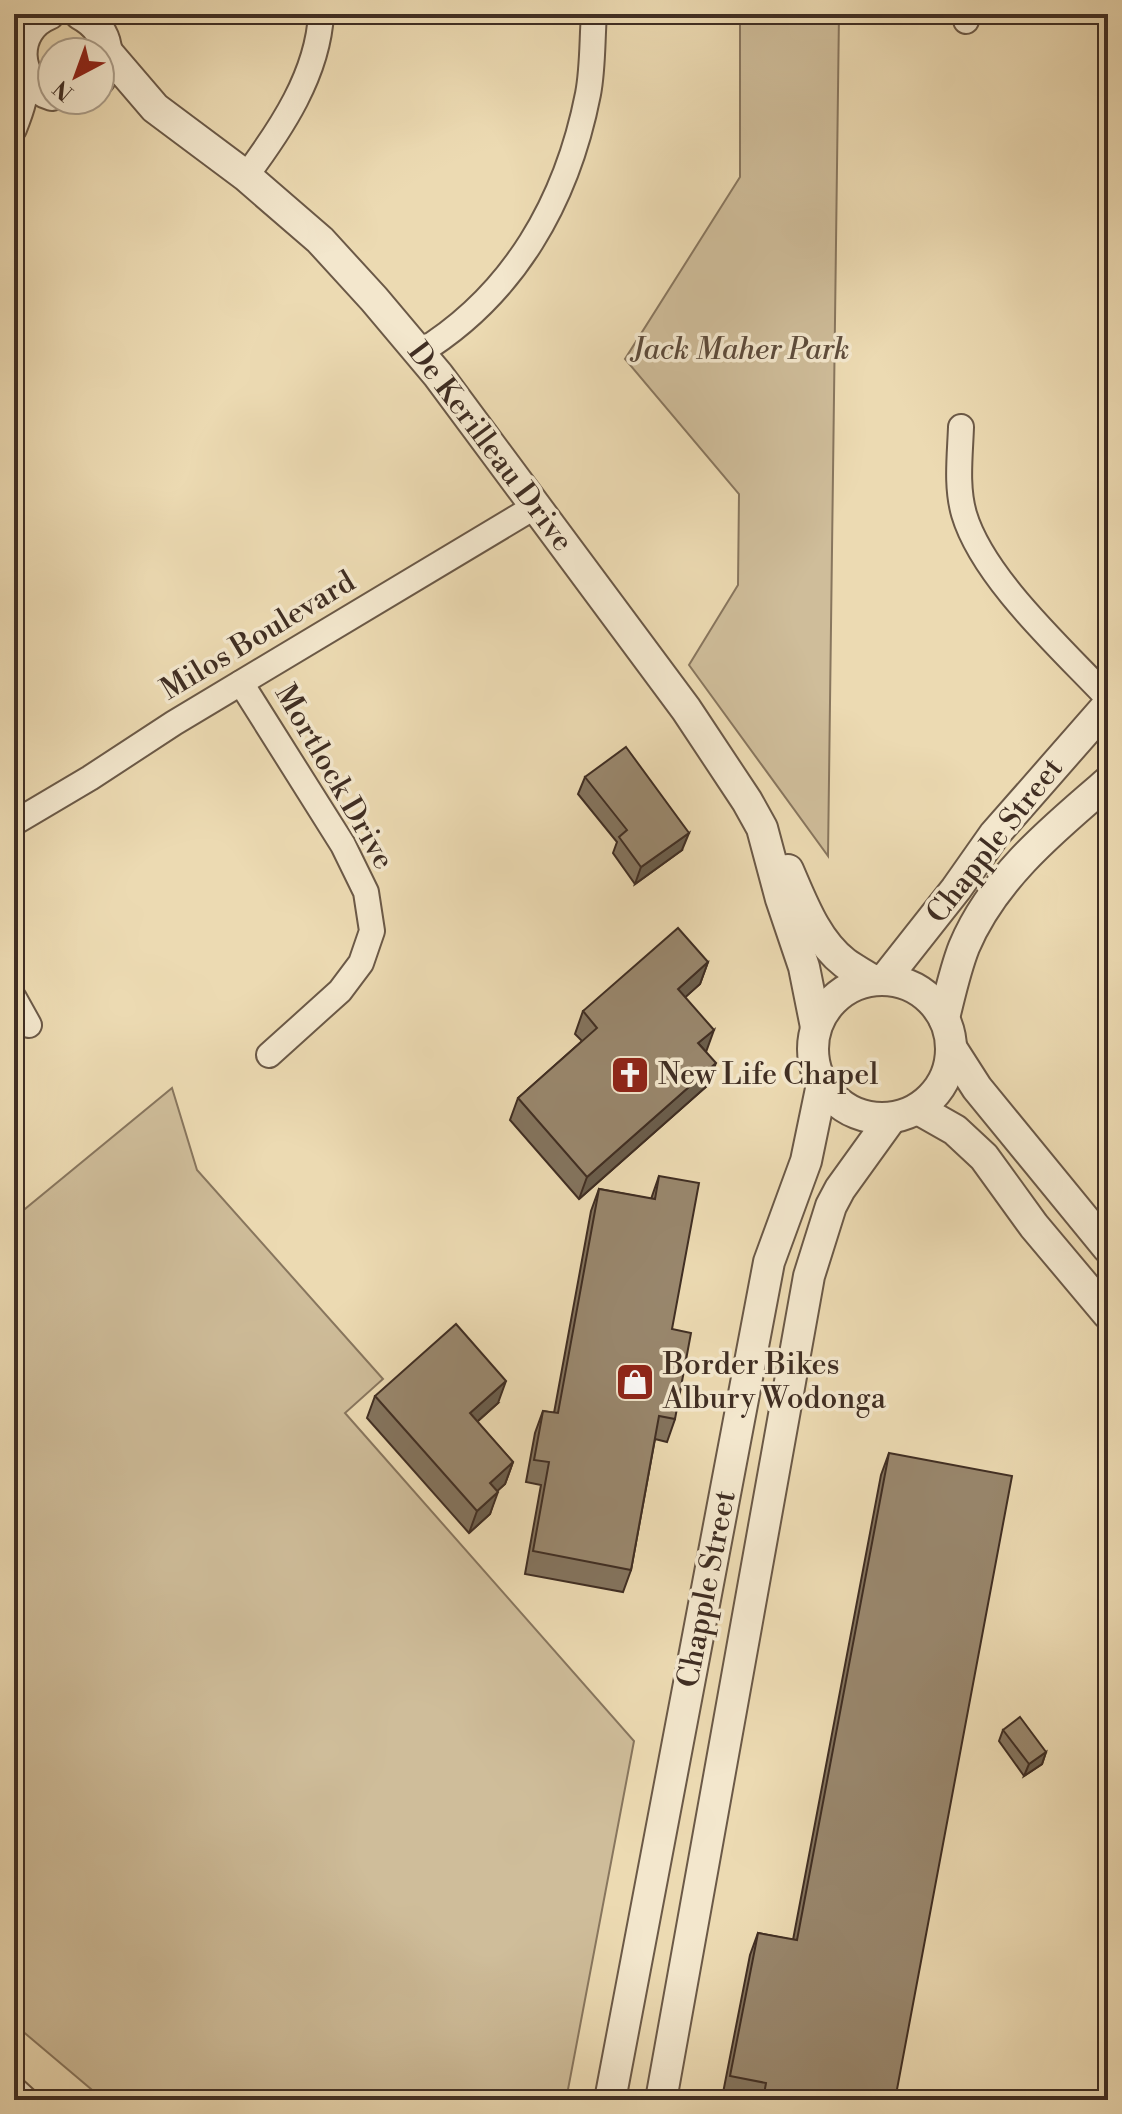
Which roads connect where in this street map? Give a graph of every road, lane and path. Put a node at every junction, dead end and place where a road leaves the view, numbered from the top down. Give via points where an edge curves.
1 (15, 14) edge
2 (49, 14) edge
3 (80, 14) edge
4 (321, 14) edge
5 (594, 14) edge
6 (100, 36) edge
7 (23, 61) junction
8 (116, 75) edge
9 (36, 86) edge
10 (116, 97) edge
11 (155, 108) junction
12 (37, 116) edge
13 (14, 129) edge
14 (14, 135) edge
15 (246, 176) junction
16 (419, 353) junction
17 (961, 427) dead end
18 (536, 506) junction
19 (241, 683) junction
20 (1108, 698) edge
21 (1108, 705) edge
22 (1108, 782) edge
23 (14, 823) edge
24 (765, 839) junction
25 (879, 980) junction
26 (14, 998) edge
27 (944, 1018) junction
28 (29, 1025) dead end
29 (816, 1027) junction
30 (952, 1049) junction
31 (269, 1055) dead end
32 (822, 1084) junction
33 (918, 1109) junction
34 (889, 1121) junction
35 (1108, 1248) edge
36 (1108, 1314) edge
37 (14, 2089) edge
38 (26, 2100) edge
39 (610, 2100) edge
40 (661, 2100) edge

1 - 7 street
2 - 7 street via 24,36
3 - 6 street, De Kerilleau Drive via 99,28
4 - 15 street via 300,94
5 - 16 street via 588,91 569,168 538,235 492,293
7 - 9 street
7 - 13 street via 24,106
8 - 11 street, De Kerilleau Drive
10 - 11 street, De Kerilleau Drive
11 - 15 street, De Kerilleau Drive
12 - 14 street
15 - 16 street, De Kerilleau Drive via 320,240
16 - 18 street, De Kerilleau Drive
17 - 20 street via 959,487 964,515 980,546 1022,606
18 - 19 street, Milos Boulevard
18 - 24 street, De Kerilleau Drive via 695,721
19 - 23 street, Milos Boulevard
19 - 31 street, Mortlock Drive via 343,845 366,892 372,931 361,963 340,991
21 - 25 street, Chapple Street via 994,835
22 - 27 street, Chapple Street via 1039,841 1004,883 966,944
24 - 25 street, De Kerilleau Drive via 783,861 830,948 845,963
24 - 29 street, De Kerilleau Drive via 804,967
25 - 27 street via 920,991
25 - 29 street via 842,992
26 - 28 street
27 - 30 street
29 - 32 street via 815,1066
30 - 33 street via 943,1084
30 - 35 street via 977,1088
32 - 34 street via 855,1113
32 - 39 street, Chapple Street via 806,1161 769,1262
33 - 34 street
33 - 36 street via 977,1149
34 - 40 street, Chapple Street via 836,1197 809,1276
37 - 38 street

